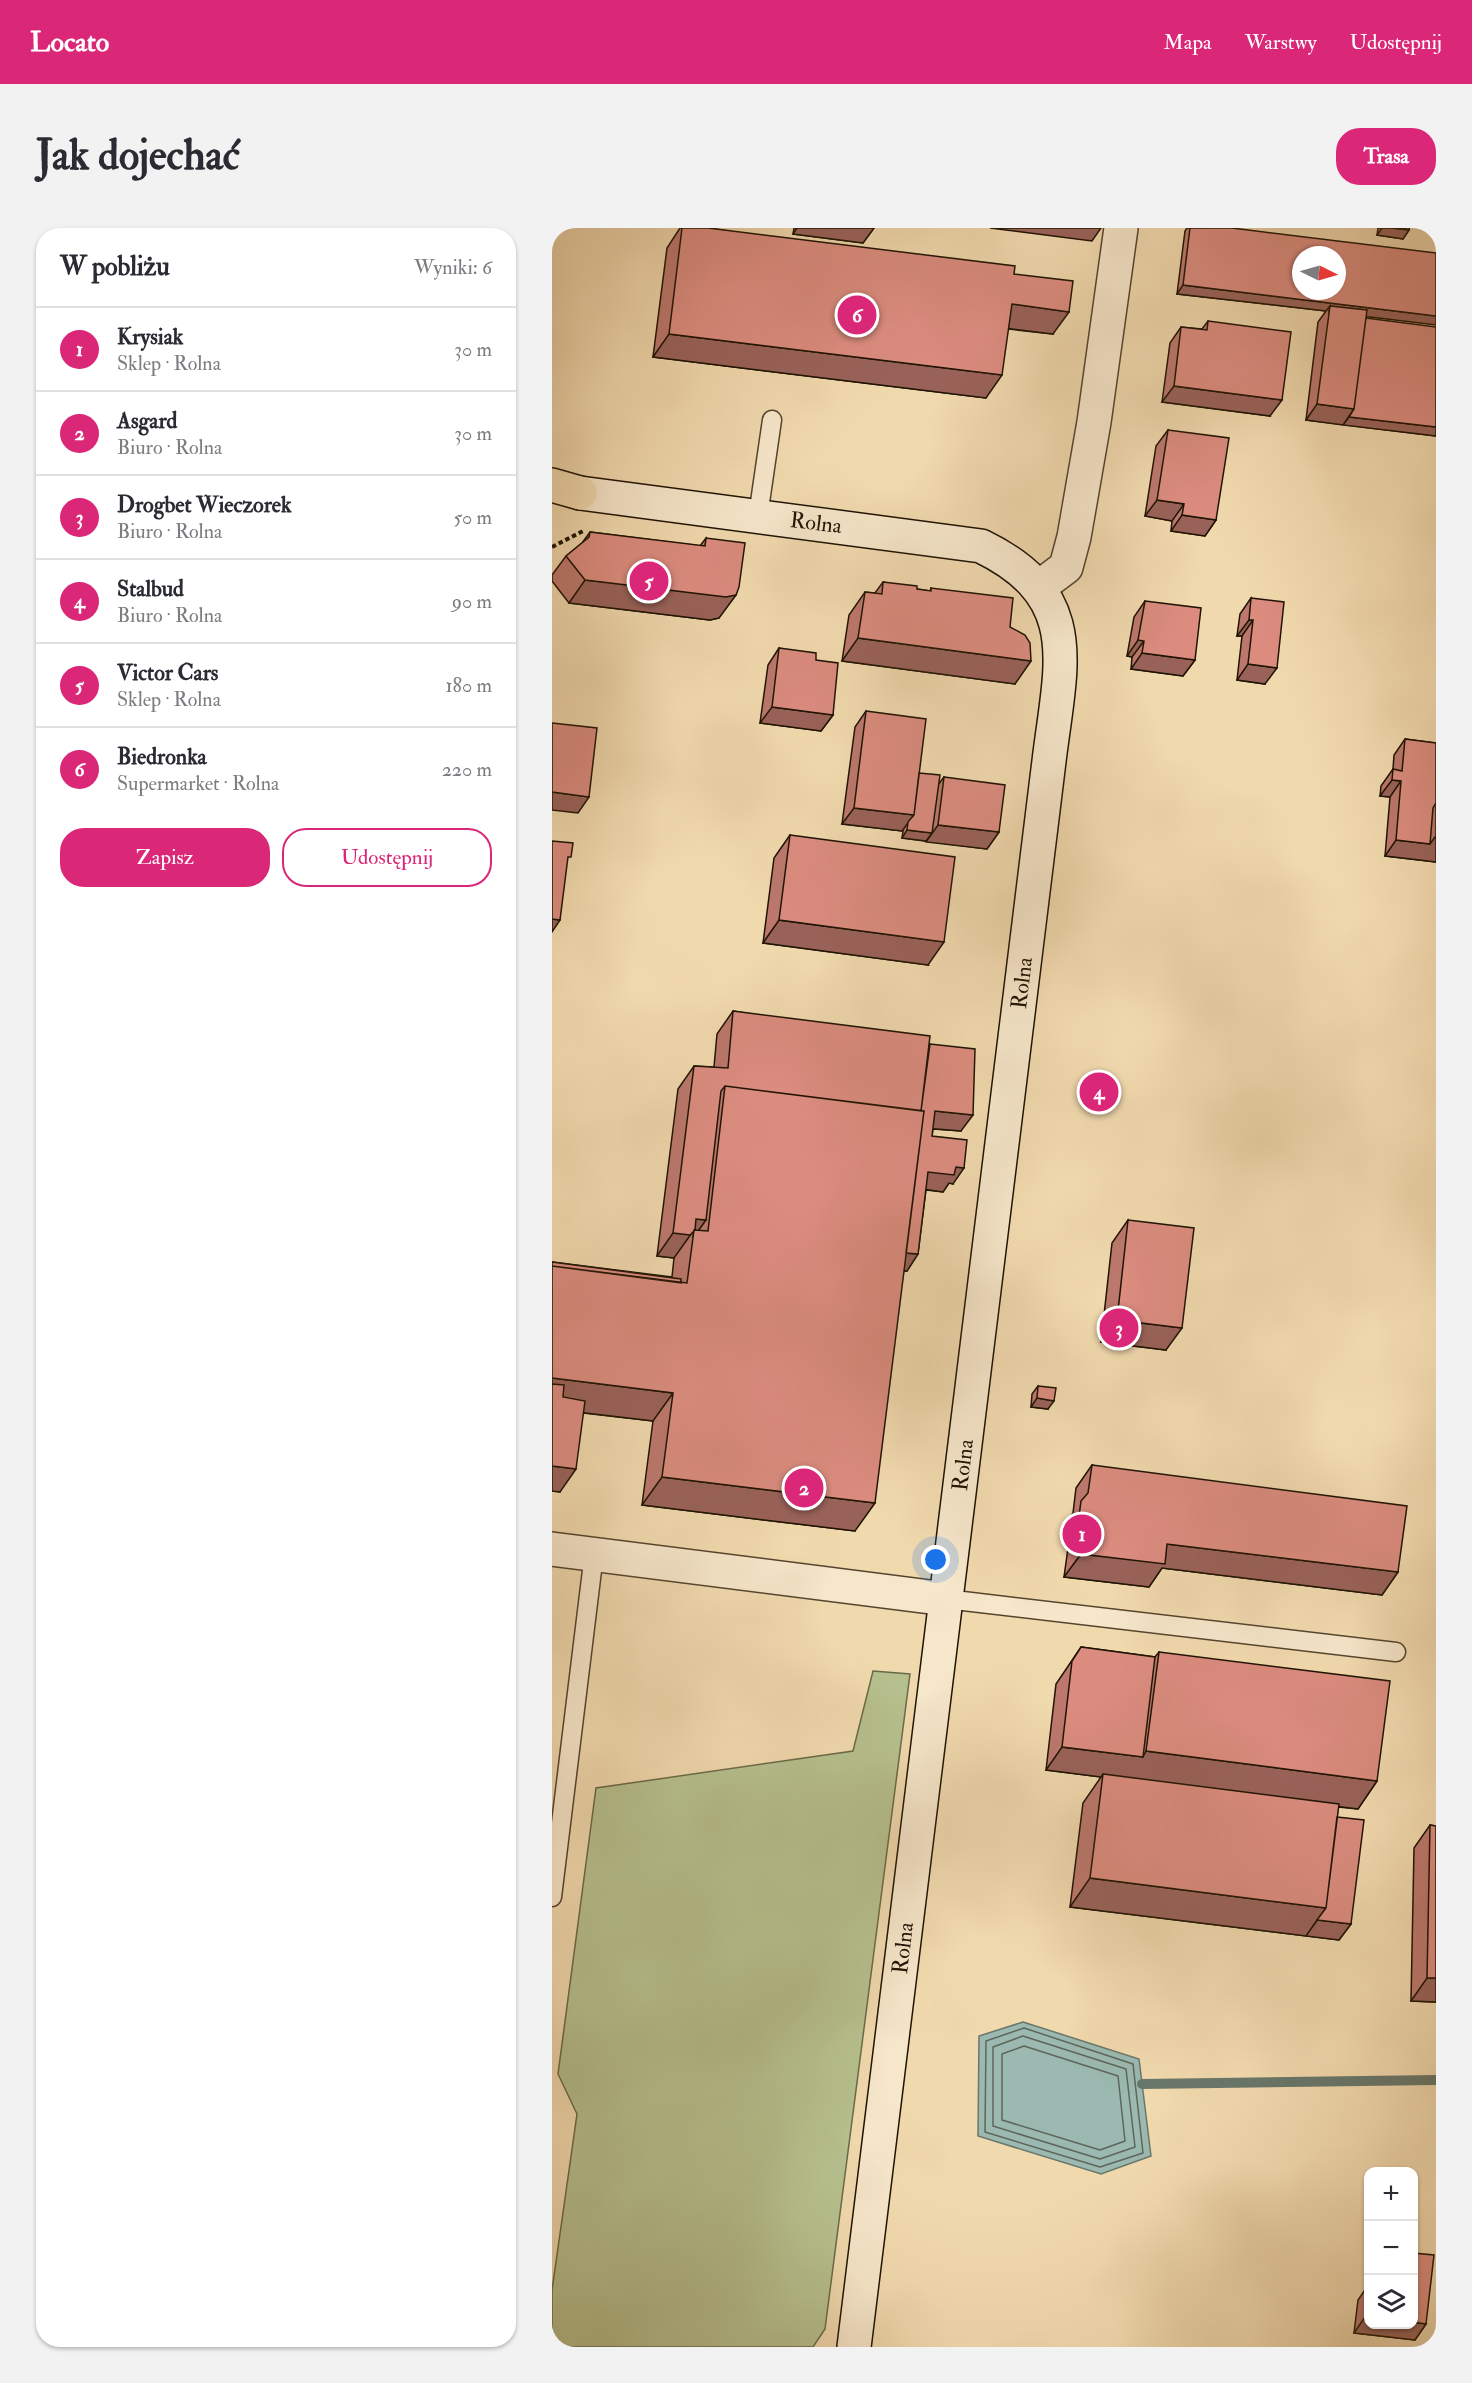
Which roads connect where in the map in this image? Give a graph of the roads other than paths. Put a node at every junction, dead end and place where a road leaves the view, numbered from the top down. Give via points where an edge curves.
1 (1121, 228) edge
2 (772, 420) dead end
3 (561, 492) edge
4 (758, 516) junction
5 (1038, 588) junction
6 (552, 1549) edge
7 (594, 1554) junction
8 (946, 1599) junction
9 (1396, 1652) dead end
10 (552, 1897) edge
11 (854, 2347) edge

1 - 5 street via 1074,537 1066,567
2 - 4 lane
3 - 4 street, Rolna
4 - 5 street, Rolna via 981,546 1011,563
5 - 8 street, Rolna via 1055,617 1061,657
6 - 7 street
7 - 8 street
7 - 10 lane
8 - 9 lane
8 - 11 street, Rolna

